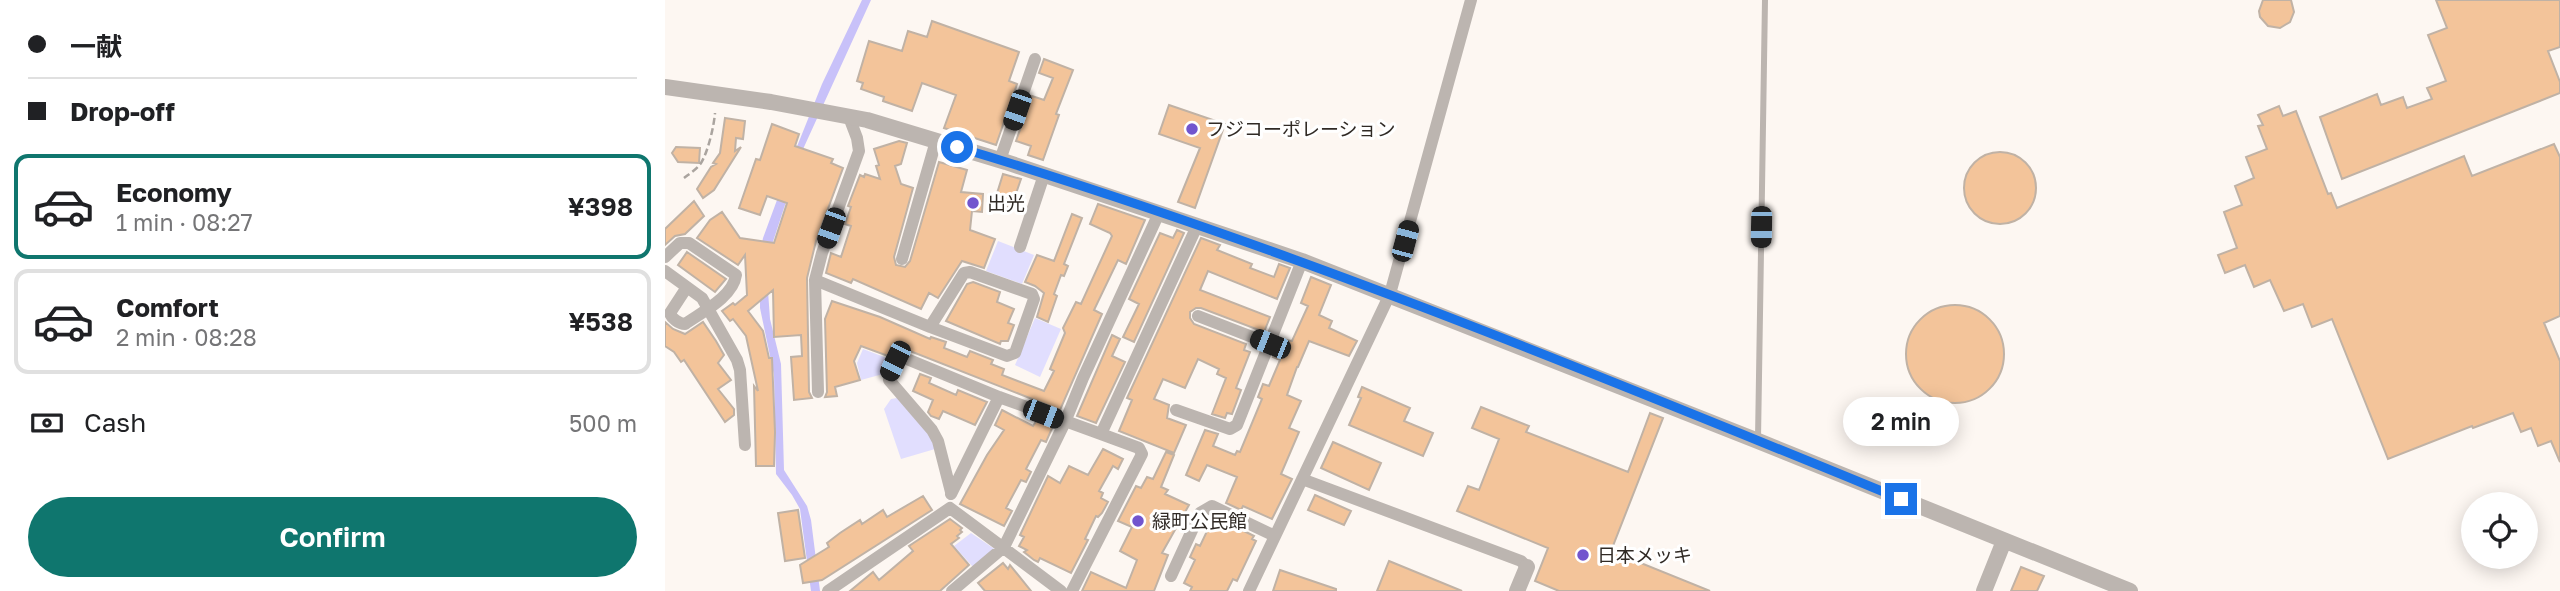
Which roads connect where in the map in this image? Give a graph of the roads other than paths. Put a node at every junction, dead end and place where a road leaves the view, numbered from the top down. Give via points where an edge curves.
1 (1471, 0) edge
2 (1765, 0) edge
3 (1035, 59) dead end
4 (665, 87) edge
5 (849, 117) junction
6 (936, 141) junction
7 (1000, 160) junction
8 (1044, 175) junction
9 (1159, 214) junction
10 (1197, 226) junction
11 (1020, 247) dead end
12 (665, 257) edge
13 (902, 259) dead end
14 (1302, 261) junction
15 (665, 271) edge
16 (815, 280) junction
17 (687, 287) junction
18 (1390, 294) junction
19 (708, 307) junction
20 (1198, 316) dead end
21 (930, 327) junction
22 (1270, 344) junction
23 (818, 391) dead end
24 (999, 397) junction
25 (1176, 410) dead end
26 (1065, 422) junction
27 (1101, 434) junction
28 (1758, 441) junction
29 (745, 445) dead end
30 (1302, 479) junction
31 (951, 492) junction
32 (950, 508) junction
33 (1275, 536) junction
34 (2004, 541) junction
35 (1004, 547) junction
36 (1527, 567) joint
37 (1171, 576) dead end
38 (828, 591) edge
39 (952, 591) edge
40 (1061, 591) edge
41 (1072, 591) edge
42 (1249, 591) edge
43 (1517, 591) edge
44 (1984, 591) edge
45 (2130, 591) edge

1 - 18 street
2 - 28 lane
3 - 7 street
4 - 5 street
5 - 6 street
5 - 16 street via 859,151
6 - 7 street
6 - 13 street
7 - 8 street
8 - 9 street
8 - 11 street
9 - 10 street
9 - 26 street
10 - 14 street
10 - 27 street
12 - 19 street via 680,243 689,243 736,275 735,282
14 - 18 street
14 - 22 street
15 - 17 street
16 - 21 street
16 - 23 street
17 - 19 street
17 - 19 street via 671,316 685,324
18 - 28 street
18 - 30 street
19 - 29 street via 740,370
20 - 22 street
21 - 21 street via 1007,356 1015,353 1034,299 1032,294 964,273
22 - 25 street via 1237,425 1230,429
24 - 26 street
24 - 31 street
24 - 31 street via 902,357 888,374 938,441
26 - 27 street
26 - 35 street
27 - 41 street via 1142,454
28 - 34 street
30 - 33 street
30 - 36 street
31 - 32 street
32 - 35 street
32 - 38 street
33 - 37 street via 1212,506 1200,513
33 - 42 street
34 - 44 street
34 - 45 street
35 - 39 street
35 - 40 street
36 - 43 street

